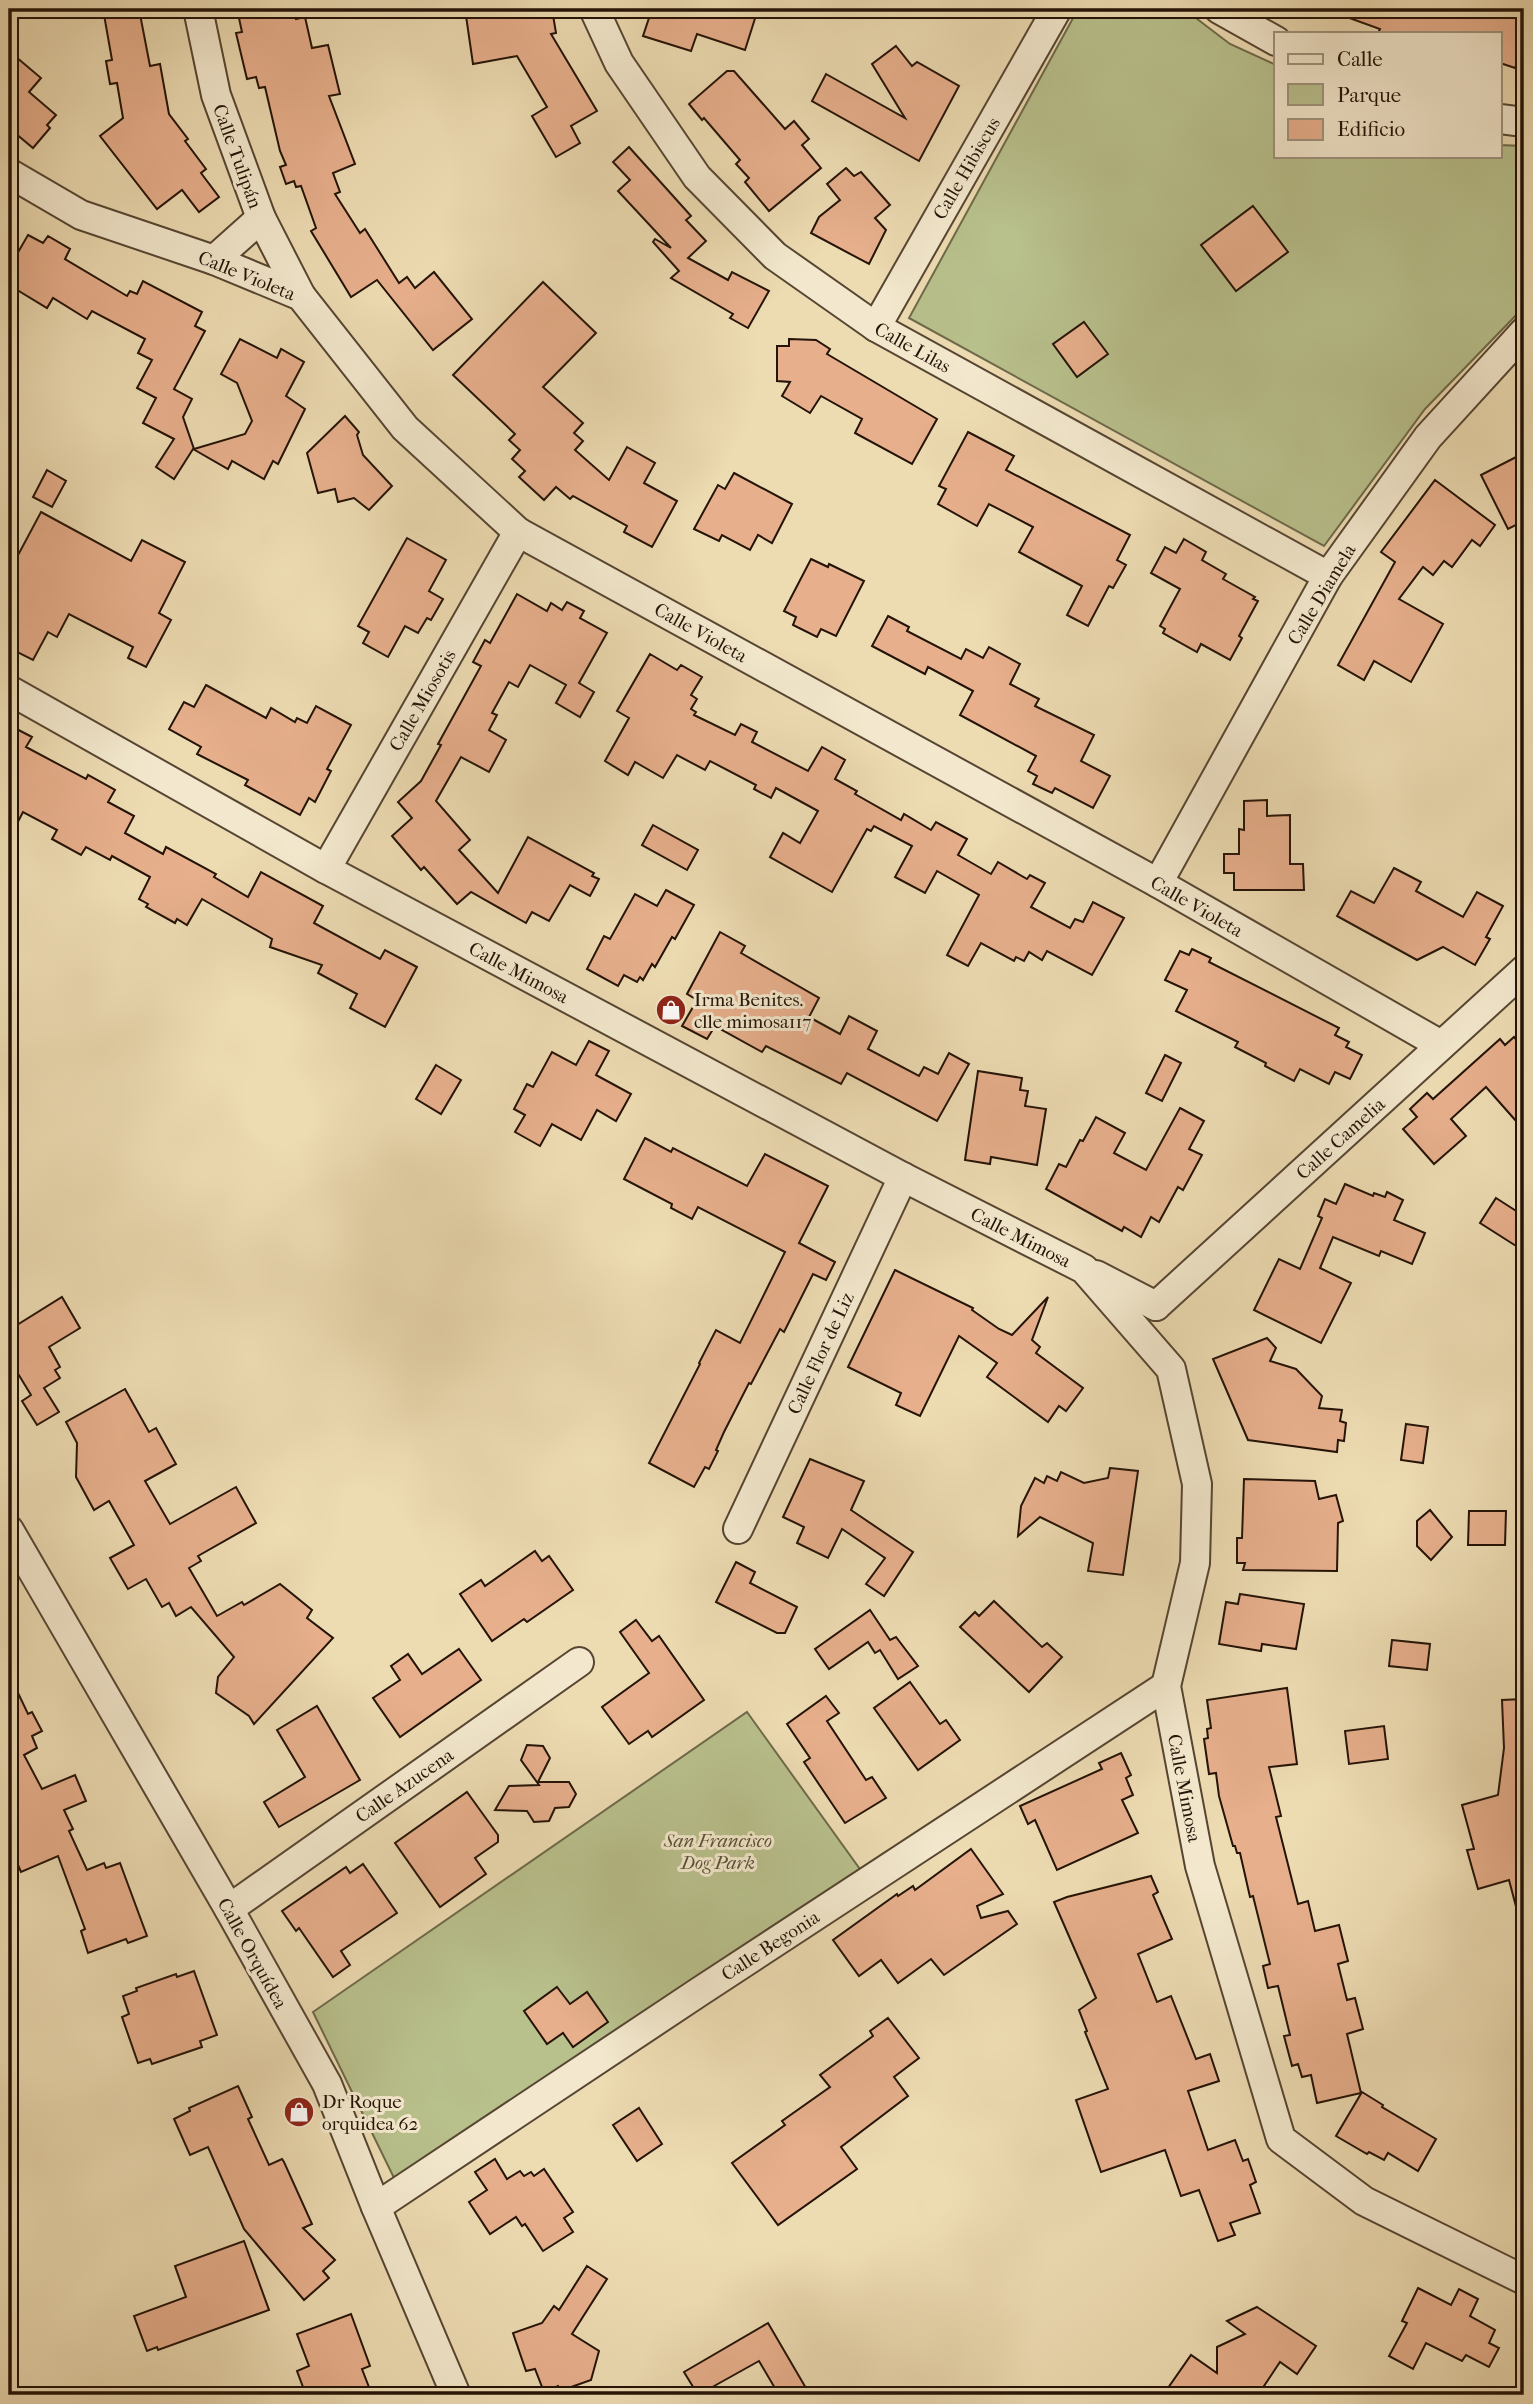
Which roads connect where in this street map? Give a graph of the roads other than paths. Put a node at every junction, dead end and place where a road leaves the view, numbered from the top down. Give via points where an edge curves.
1 (198, 9) edge
2 (594, 9) edge
3 (1057, 9) edge
4 (1219, 9) edge
5 (1274, 40) edge
6 (1502, 119) edge
7 (1524, 122) edge
8 (9, 173) edge
9 (261, 218) junction
10 (214, 260) junction
11 (301, 296) junction
12 (876, 327) junction
13 (1524, 332) edge
14 (517, 532) junction
15 (1328, 576) junction
16 (9, 690) edge
17 (327, 869) junction
18 (1158, 883) junction
19 (1524, 970) edge
20 (1441, 1045) junction
21 (903, 1177) junction
22 (1084, 1269) junction
23 (1156, 1306) junction
24 (1171, 1369) junction
25 (738, 1528) dead end
26 (9, 1530) edge
27 (579, 1662) dead end
28 (1166, 1686) junction
29 (229, 1909) junction
30 (376, 2207) junction
31 (1524, 2280) edge
32 (456, 2395) edge

1 - 9 street, Calle Tulipán via 216,95
2 - 12 street, Calle Lilas via 619,63 697,177 775,256
3 - 12 street, Calle Hibiscus
4 - 5 street
6 - 7 street
8 - 10 street, Calle Violeta via 80,215
9 - 10 street
9 - 11 street, Calle Tulipán
10 - 11 street, Calle Violeta
11 - 14 street, Calle Violeta via 405,429
12 - 15 street, Calle Lilas
13 - 15 street, Calle Diamela via 1428,437
14 - 17 street, Calle Miosotis
14 - 18 street, Calle Violeta
15 - 18 street, Calle Diamela
16 - 17 street, Calle Mimosa
17 - 21 street, Calle Mimosa
18 - 20 street, Calle Violeta
19 - 20 street, Calle Camelia
20 - 23 street, Calle Camelia
21 - 22 street, Calle Mimosa
21 - 25 street, Calle Flor de Liz
22 - 23 street
22 - 24 street, Calle Mimosa
23 - 24 street
24 - 28 street, Calle Mimosa via 1197,1484 1195,1563
26 - 29 street, Calle Orquídea
27 - 29 street, Calle Azucena
28 - 30 street, Calle Begonia
28 - 31 street, Calle Mimosa via 1200,1866 1281,2139 1364,2201
29 - 30 street, Calle Orquídea via 327,2084
30 - 32 street, Calle Orquídea

